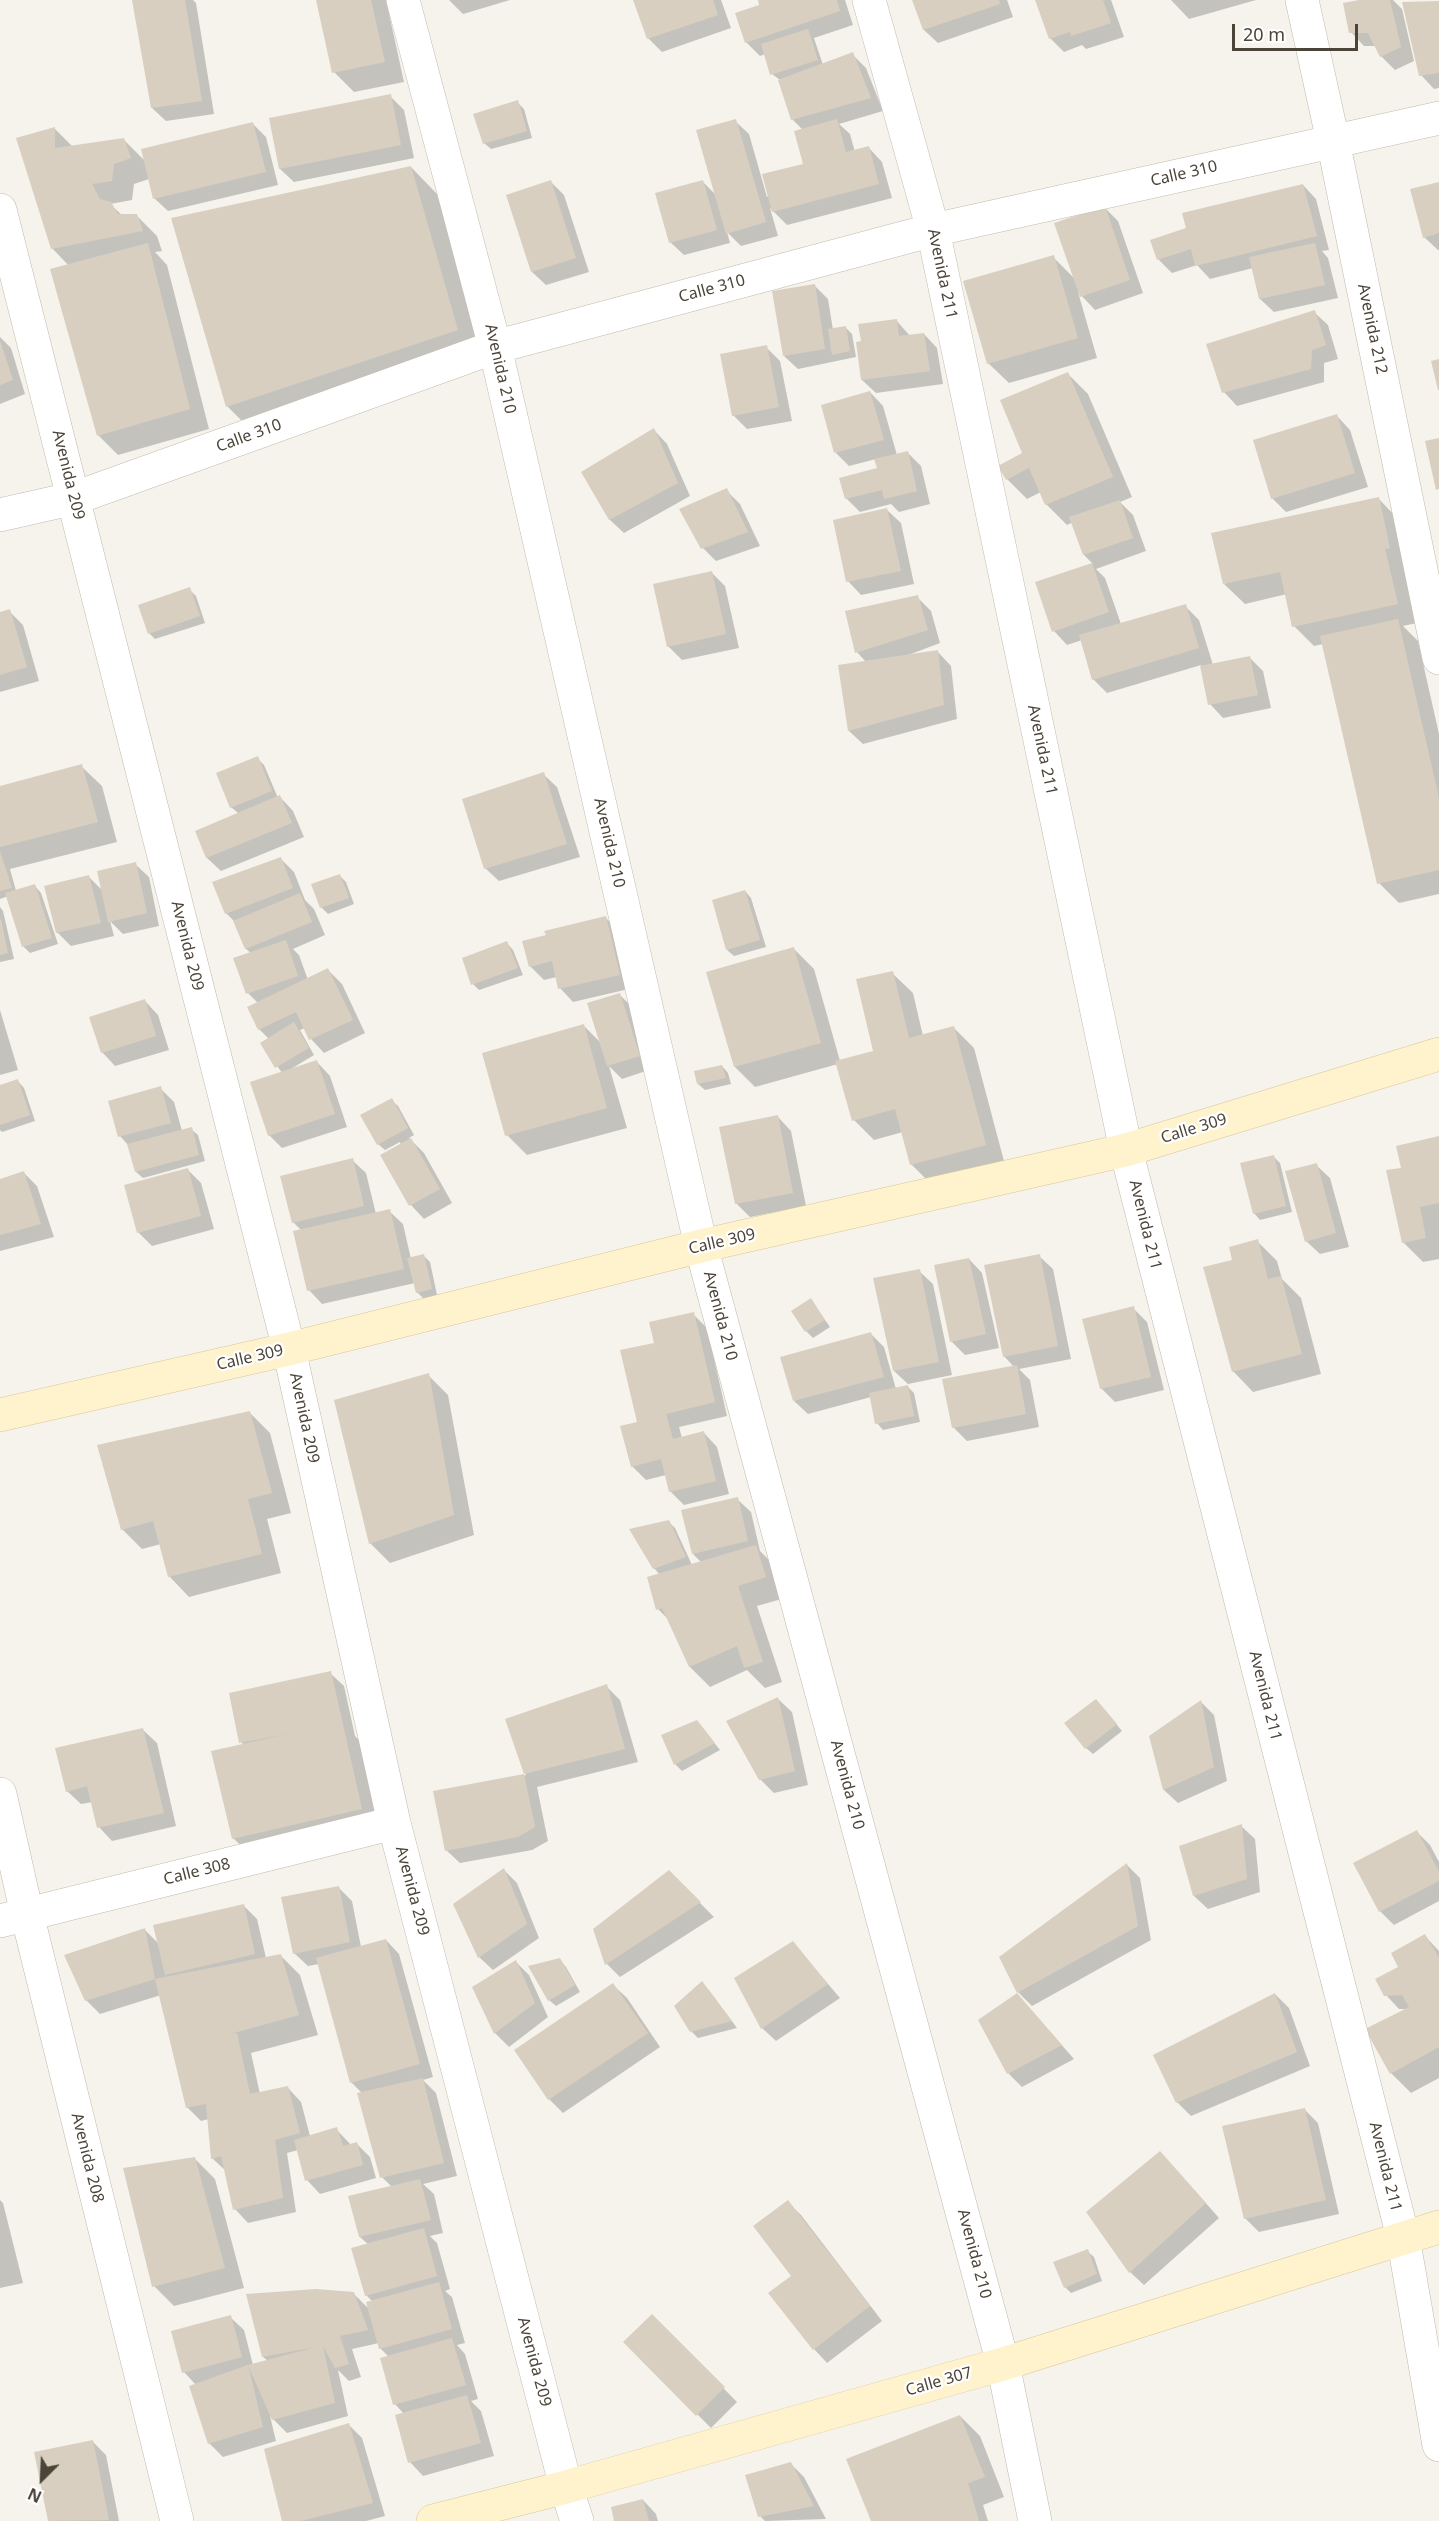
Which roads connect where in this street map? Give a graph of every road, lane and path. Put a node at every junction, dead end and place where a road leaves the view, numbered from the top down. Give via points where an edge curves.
1 (403, 0) edge
2 (869, 0) edge
3 (1302, 0) edge
4 (1439, 118) edge
5 (1333, 141) junction
6 (0, 210) edge
7 (933, 231) junction
8 (495, 347) junction
9 (75, 498) junction
10 (0, 515) edge
11 (1439, 658) edge
12 (1439, 1054) edge
13 (1126, 1150) junction
14 (701, 1246) junction
15 (289, 1349) junction
16 (0, 1415) edge
17 (0, 1794) edge
18 (394, 1823) junction
19 (14, 1917) edge
20 (1439, 2227) edge
21 (1403, 2237) junction
22 (1003, 2364) junction
23 (1439, 2445) edge
24 (566, 2487) junction
25 (177, 2521) edge
26 (434, 2521) edge
27 (577, 2521) edge
28 (1035, 2521) edge

1 - 8 street, Avenida 210
2 - 7 street, Avenida 211
3 - 5 street, Avenida 212
4 - 5 street, Calle 310
5 - 7 street, Calle 310
5 - 11 street, Avenida 212
6 - 9 street, Avenida 209
7 - 8 street, Calle 310
7 - 13 street, Avenida 211
8 - 9 street, Calle 310
8 - 14 street, Avenida 210
9 - 10 street, Calle 310
9 - 15 street, Avenida 209
12 - 13 street, Calle 309
13 - 14 street, Calle 309
13 - 21 street, Avenida 211
14 - 15 street, Calle 309
14 - 22 street, Avenida 210
15 - 16 street, Calle 309
15 - 18 street, Avenida 209
17 - 19 street, Avenida 208
18 - 19 street, Calle 308
18 - 24 street, Avenida 209
19 - 25 street, Avenida 208
20 - 21 street, Calle 307
21 - 22 street, Calle 307
21 - 23 street, Avenida 211
22 - 24 street, Calle 307
22 - 28 street, Avenida 210
24 - 26 street, Calle 307
24 - 27 street, Avenida 209

